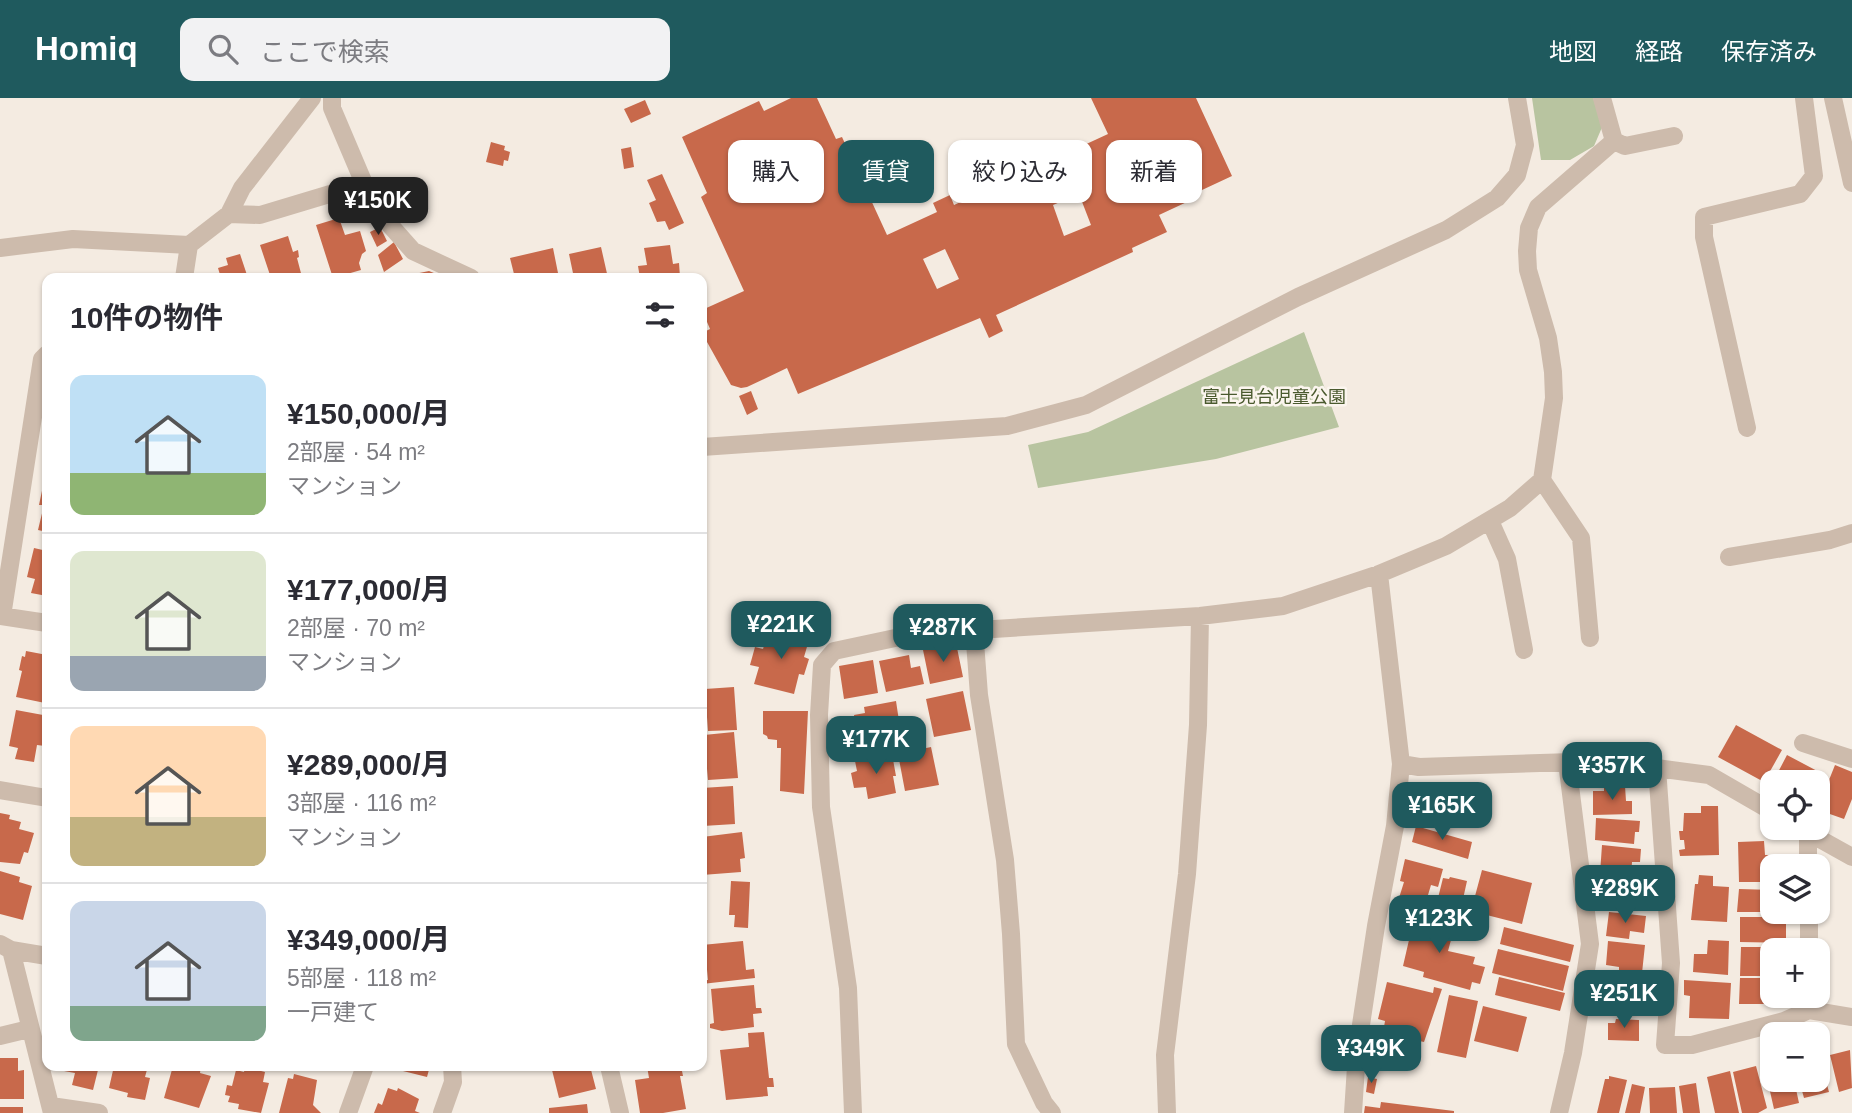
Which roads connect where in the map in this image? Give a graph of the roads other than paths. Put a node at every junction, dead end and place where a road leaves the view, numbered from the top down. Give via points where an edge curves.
1 (312, 98) edge
2 (332, 98) edge
3 (1517, 98) edge
4 (1602, 98) edge
5 (1804, 98) edge
6 (1833, 98) edge
7 (1674, 136) dead end
8 (1614, 141) junction
9 (1852, 183) edge
10 (363, 184) junction
11 (229, 214) junction
12 (189, 245) junction
13 (0, 248) edge
14 (185, 273) edge
15 (460, 273) edge
16 (42, 359) edge
17 (1747, 428) dead end
18 (707, 447) edge
19 (1542, 480) junction
20 (1490, 521) junction
21 (1852, 533) edge
22 (1730, 557) dead end
23 (1379, 574) junction
24 (1, 616) edge
25 (1200, 616) junction
26 (42, 622) edge
27 (974, 629) junction
28 (1590, 638) dead end
29 (1524, 650) dead end
30 (1803, 743) dead end
31 (1852, 759) edge
32 (1567, 762) junction
33 (1401, 764) junction
34 (1657, 768) junction
35 (0, 790) edge
36 (42, 797) edge
37 (1760, 804) edge
38 (1822, 840) edge
39 (1852, 857) edge
40 (6, 947) edge
41 (42, 955) edge
42 (1802, 1008) edge
43 (1824, 1008) edge
44 (1852, 1017) edge
45 (29, 1029) junction
46 (0, 1036) edge
47 (363, 1071) edge
48 (452, 1071) edge
49 (609, 1071) edge
50 (52, 1109) edge
51 (99, 1113) edge
52 (348, 1113) edge
53 (442, 1113) edge
54 (620, 1113) edge
55 (853, 1113) edge
56 (1052, 1113) edge
57 (1167, 1113) edge
58 (1353, 1113) edge
59 (1559, 1113) edge

1 - 11 street via 243,188
2 - 10 street
3 - 18 street via 1525,145 1517,175 1497,198 1446,230 1298,297 1086,405 1007,426
4 - 8 street
5 - 17 street via 1814,176 1800,194 1704,217 1704,237
6 - 9 street
7 - 8 street via 1625,146
8 - 19 street via 1538,207 1529,228 1528,270 1553,372 1554,398
10 - 11 street via 260,215
10 - 15 street via 374,207 413,251
11 - 12 street
12 - 13 street via 73,239
12 - 14 street
16 - 24 street
19 - 20 street
19 - 28 street via 1581,538
20 - 23 street via 1446,546
20 - 29 street via 1507,559
21 - 22 street
23 - 25 street via 1283,606
23 - 33 street
24 - 26 street
25 - 27 street
25 - 57 street via 1187,874 1165,1055
27 - 55 street via 914,634 834,651 821,665 821,807 848,988
27 - 56 street via 979,695 1005,860 1016,1044
30 - 31 street
32 - 33 street
32 - 34 street
32 - 59 street via 1590,944
33 - 58 street via 1357,1051
34 - 37 street via 1709,775
34 - 42 street via 1671,963 1665,1045 1692,1045 1784,1021
35 - 36 street
38 - 39 street
40 - 41 street
40 - 45 street
43 - 44 street
45 - 46 street
45 - 50 street
47 - 52 street
48 - 53 street
49 - 54 street
50 - 51 street

